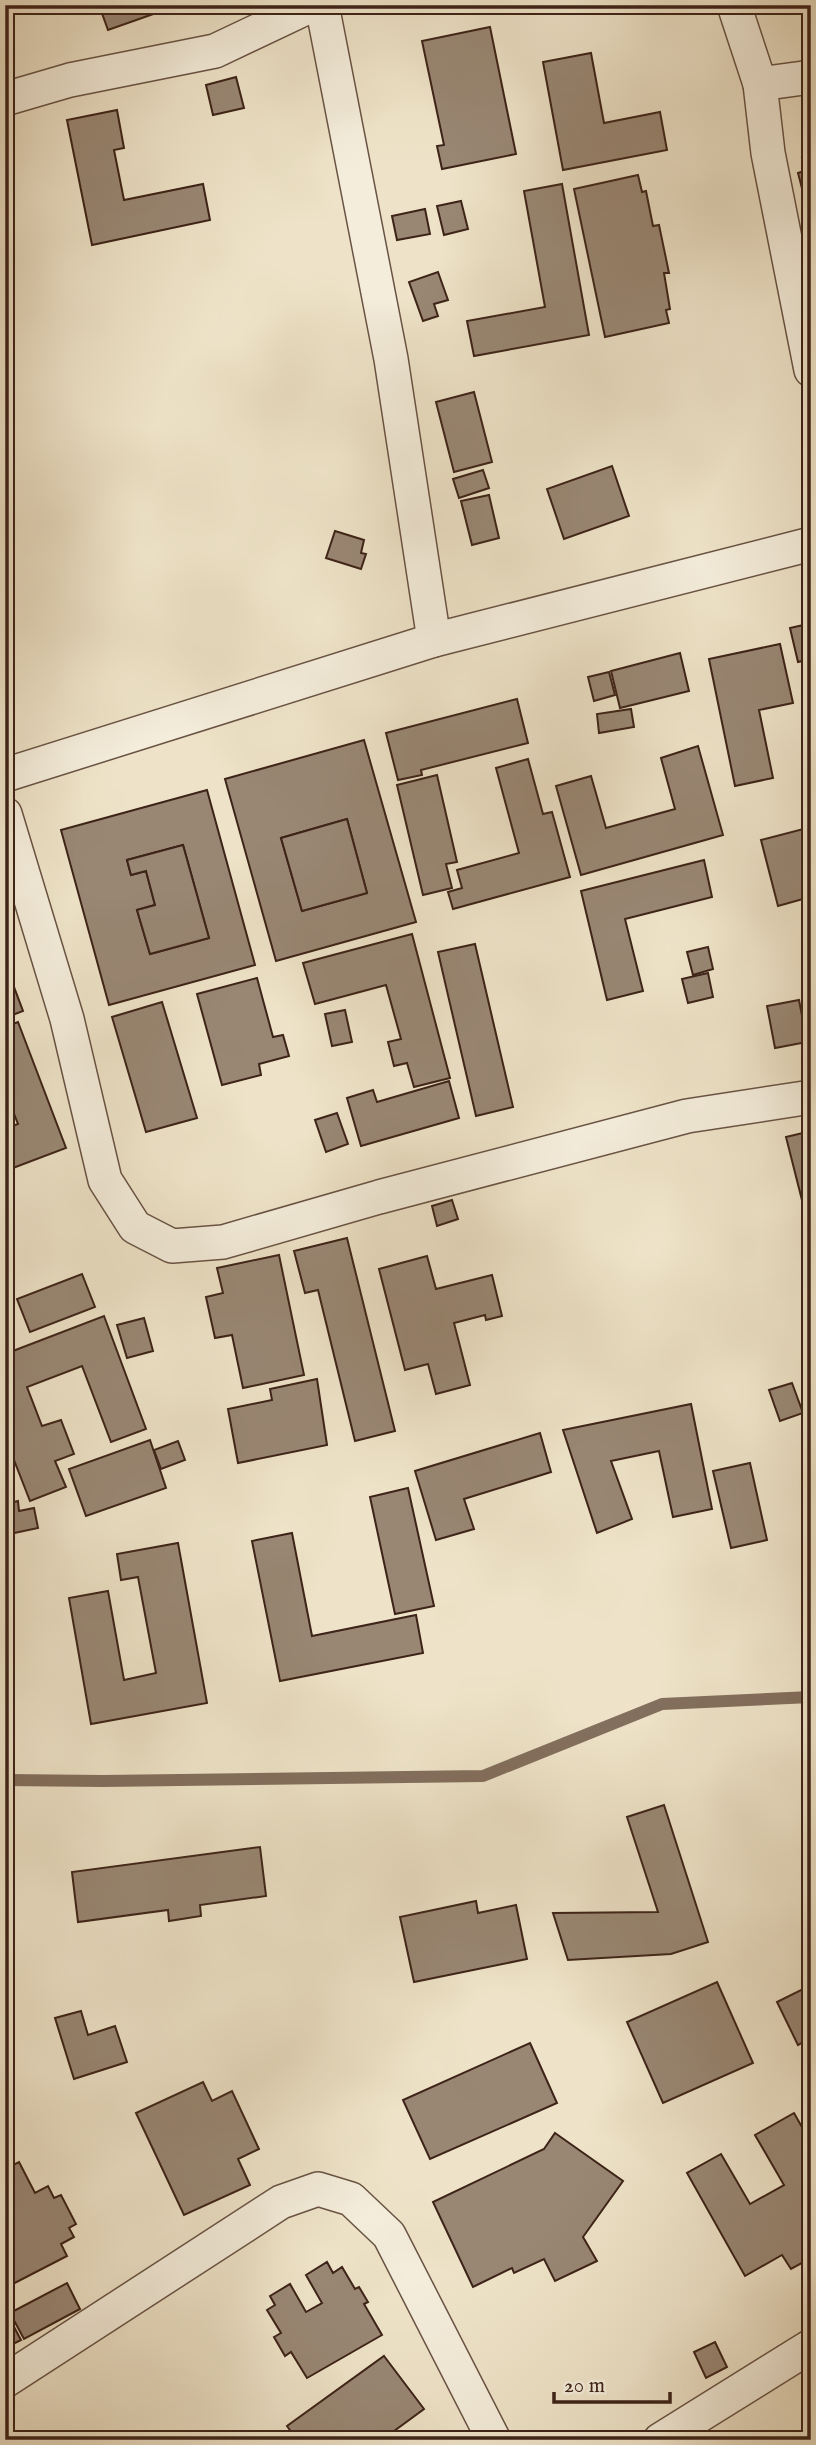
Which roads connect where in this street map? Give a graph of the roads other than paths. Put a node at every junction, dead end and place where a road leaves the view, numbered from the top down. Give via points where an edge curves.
1 (312, 5) edge
2 (322, 5) edge
3 (734, 5) edge
4 (811, 77) edge
5 (760, 84) junction
6 (5, 99) edge
7 (811, 370) edge
8 (811, 544) edge
9 (434, 640) junction
10 (5, 775) edge
11 (5, 814) edge
12 (811, 1097) edge
13 (811, 2346) edge
14 (5, 2381) edge
15 (494, 2440) edge
16 (660, 2440) edge

1 - 6 street via 215,51 69,79
2 - 9 street via 391,359
3 - 5 street
4 - 5 street
5 - 7 street via 770,165
8 - 9 street
9 - 10 street
11 - 12 street via 66,1019 105,1180 135,1227 172,1246 223,1242 687,1116
13 - 16 street
14 - 15 street via 281,2202 318,2189 351,2199 389,2235

